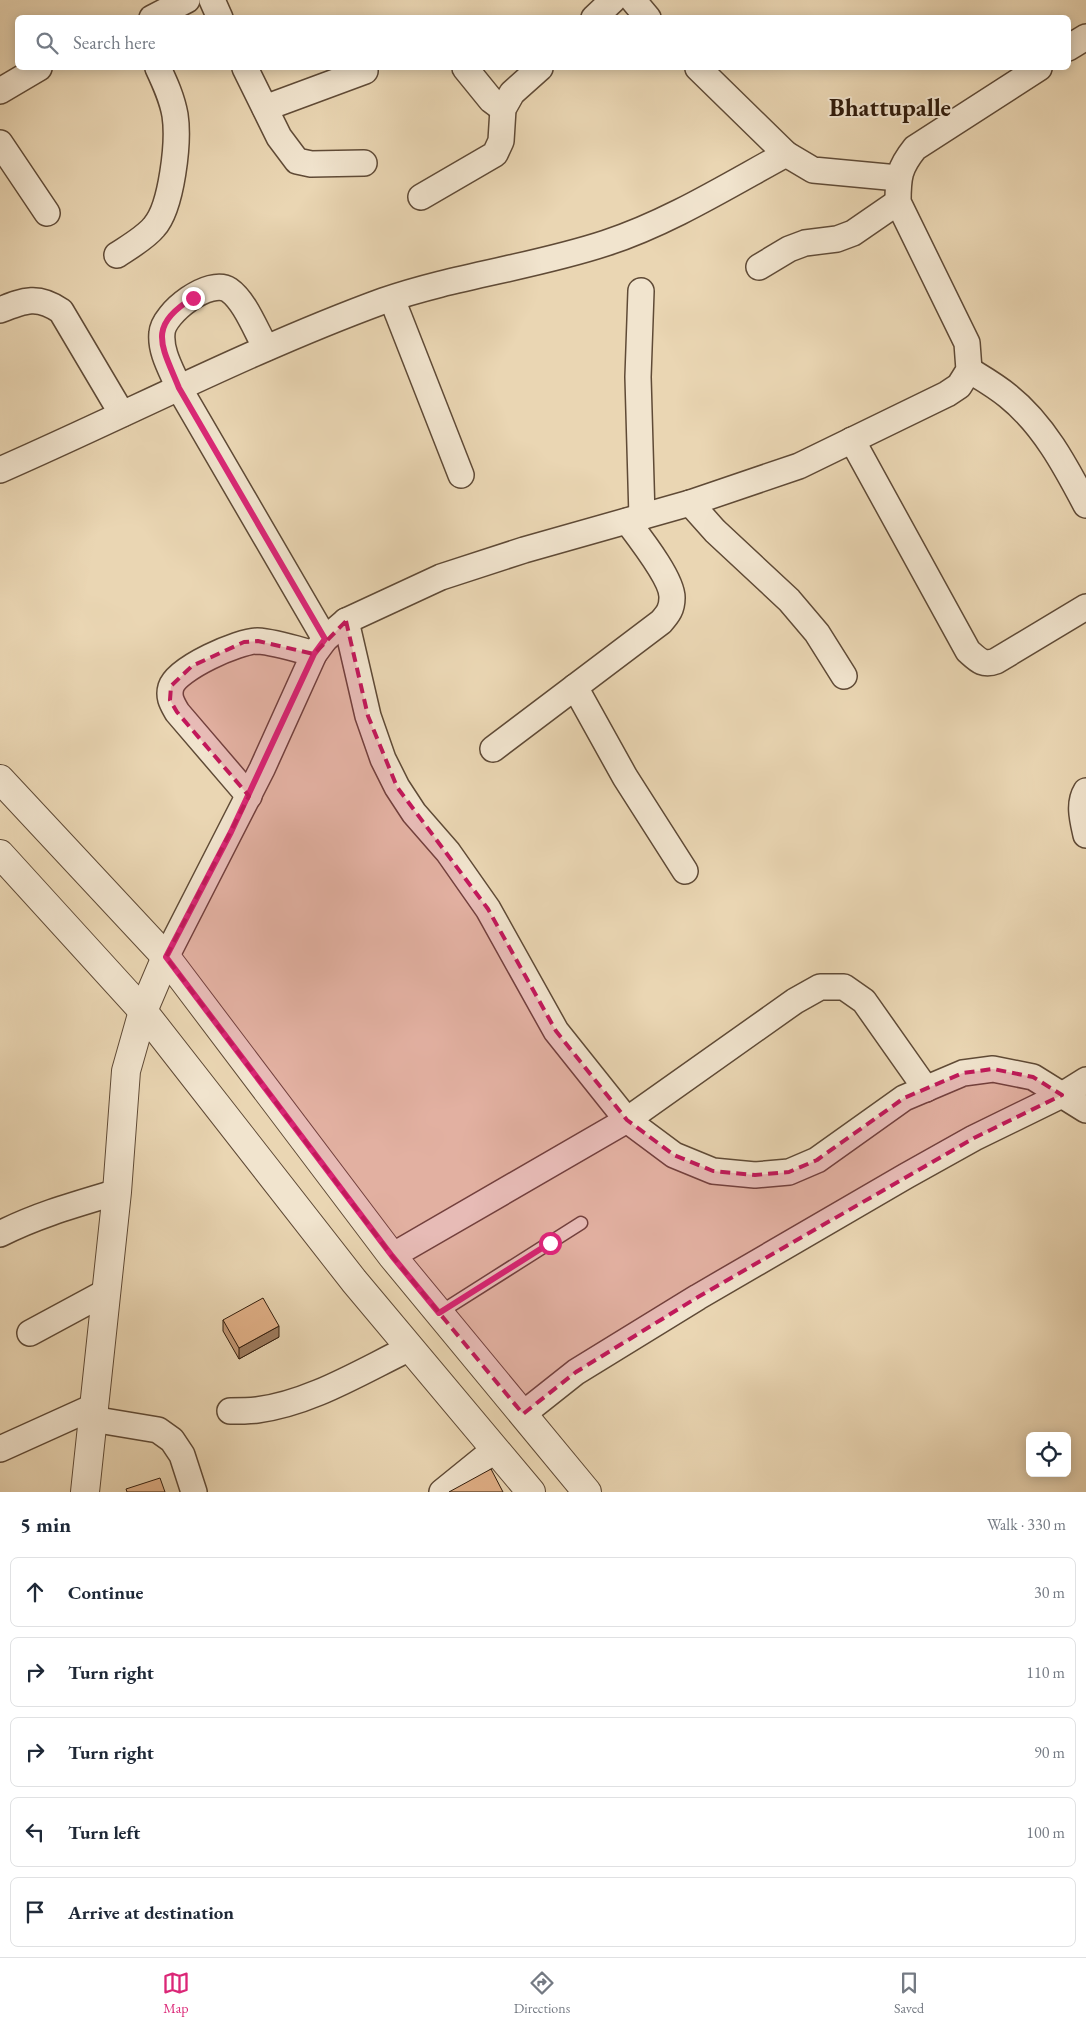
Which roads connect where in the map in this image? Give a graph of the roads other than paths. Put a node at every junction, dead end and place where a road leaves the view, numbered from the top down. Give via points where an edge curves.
1 (187, 0) edge
2 (212, 0) edge
3 (613, 0) edge
4 (158, 15) edge
5 (219, 15) edge
6 (597, 15) edge
7 (1086, 37) edge
8 (1071, 46) edge
9 (35, 70) edge
10 (159, 70) edge
11 (246, 70) edge
12 (467, 70) edge
13 (538, 70) edge
14 (700, 70) edge
15 (1036, 70) edge
16 (365, 71) dead end
17 (2, 85) edge
18 (265, 108) junction
19 (503, 109) junction
20 (0, 143) edge
21 (786, 154) junction
22 (364, 162) dead end
23 (898, 190) junction
24 (421, 197) dead end
25 (47, 213) dead end
26 (117, 255) dead end
27 (759, 267) dead end
28 (641, 291) dead end
29 (392, 299) junction
30 (0, 310) edge
31 (266, 348) junction
32 (969, 370) junction
33 (179, 388) junction
34 (122, 414) junction
35 (852, 440) junction
36 (0, 470) edge
37 (461, 475) dead end
38 (690, 503) junction
39 (1086, 505) edge
40 (635, 519) junction
41 (1086, 607) edge
42 (346, 621) junction
43 (319, 646) junction
44 (844, 676) dead end
45 (575, 687) junction
46 (492, 749) dead end
47 (0, 779) edge
48 (1086, 791) edge
49 (248, 796) junction
50 (1086, 835) edge
51 (0, 854) edge
52 (685, 871) dead end
53 (166, 957) junction
54 (143, 1011) junction
55 (1086, 1080) edge
56 (926, 1089) junction
57 (1062, 1095) junction
58 (1086, 1110) edge
59 (627, 1120) junction
60 (117, 1192) junction
61 (582, 1223) dead end
62 (0, 1234) edge
63 (392, 1256) junction
64 (106, 1292) junction
65 (439, 1313) junction
66 (30, 1333) dead end
67 (410, 1348) junction
68 (230, 1411) dead end
69 (93, 1413) junction
70 (523, 1414) junction
71 (0, 1449) edge
72 (495, 1450) junction
73 (85, 1492) edge
74 (194, 1492) edge
75 (442, 1492) edge
76 (531, 1492) edge
77 (587, 1492) edge

1 - 4 street
2 - 5 street
3 - 6 street
7 - 8 street
9 - 17 street
10 - 26 street via 175,116 172,182 165,210 154,228
11 - 18 street
12 - 19 street via 491,100
13 - 19 street via 512,93
14 - 21 street
15 - 23 street via 915,148 906,159
16 - 18 street
18 - 22 street via 279,137 297,161 311,164
19 - 24 street via 501,141 495,154
20 - 25 street
21 - 23 street via 813,170
21 - 29 street via 668,217 608,243
23 - 27 street via 853,233 837,239 805,243
23 - 32 street via 967,343
28 - 40 street
29 - 31 street
29 - 37 street
30 - 34 street via 37,300 49,302 61,311
31 - 33 street
31 - 33 street via 238,298 227,289 208,289 177,307 161,332 163,348
32 - 35 street via 959,386 947,394
32 - 39 street via 1007,395 1028,414 1067,468
33 - 34 street
33 - 43 street
34 - 36 street
35 - 38 street via 799,466
35 - 41 street via 968,651 981,663 996,661
38 - 40 street
38 - 44 street via 789,600 817,633
40 - 42 street via 441,577
40 - 45 street via 668,580 672,596 670,612
42 - 43 street
42 - 59 street via 368,716 397,787 488,909 556,1031
43 - 49 street
43 - 49 street via 244,642 192,666 171,686 170,700 177,712
45 - 46 street
45 - 52 street via 625,776
47 - 53 street
48 - 50 street via 1082,797 1082,817
49 - 53 street
51 - 54 street
53 - 54 street
53 - 63 street
54 - 60 street via 126,1071
54 - 67 street
55 - 57 street
56 - 57 street via 963,1073 994,1069 1033,1077
56 - 59 street via 904,1098 817,1160 789,1172 755,1175 713,1171 674,1155
56 - 59 street via 864,1001 844,987 820,987 794,1001
57 - 58 street
57 - 70 street via 965,1143 698,1297 576,1372
59 - 63 street
60 - 62 street via 46,1213
60 - 64 street
61 - 65 lane
63 - 65 street
64 - 66 street
64 - 69 street
65 - 70 street
67 - 68 street via 333,1386 288,1403 257,1410
67 - 72 street
69 - 71 street
69 - 73 street
69 - 74 street via 158,1430 172,1440 182,1455
70 - 77 street
72 - 75 street
72 - 76 street

